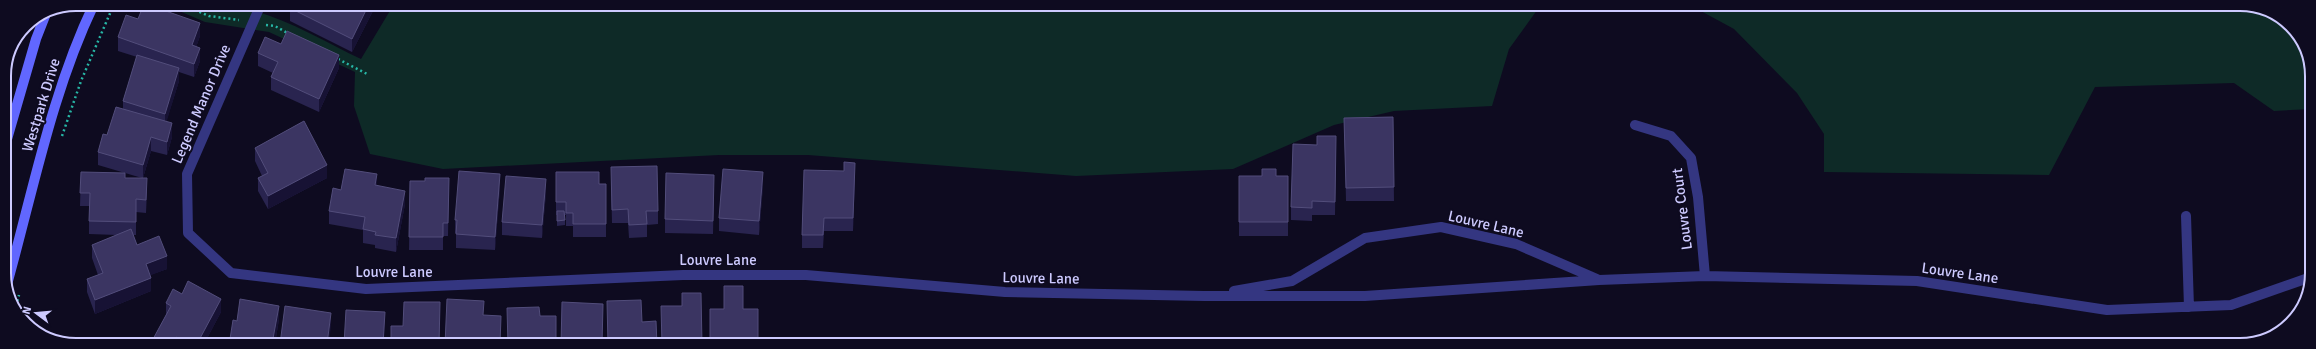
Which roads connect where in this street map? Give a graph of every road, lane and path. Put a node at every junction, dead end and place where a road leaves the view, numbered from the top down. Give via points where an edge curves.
1 (91, 11) edge
2 (111, 11) edge
3 (197, 11) edge
4 (258, 11) edge
5 (43, 20) edge
6 (252, 22) junction
7 (295, 37) edge
8 (336, 58) edge
9 (369, 75) dead end
10 (11, 125) edge
11 (1635, 125) dead end
12 (61, 139) dead end
13 (2186, 216) dead end
14 (11, 270) edge
15 (231, 273) joint
16 (1705, 276) junction
17 (2304, 279) edge
18 (1599, 280) junction
19 (20, 291) dead end
20 (1204, 296) junction
21 (17, 301) edge
22 (2189, 307) junction

1 - 14 main road, Westpark Drive via 78,37 48,124
2 - 12 path via 81,81
3 - 6 path via 209,16
4 - 6 street, Legend Manor Drive
5 - 10 main road, Westpark Drive
6 - 7 path via 275,26
6 - 15 street, Legend Manor Drive via 187,174 188,232
8 - 9 path
11 - 16 street, Louvre Court via 1671,136 1691,158 1698,197
13 - 22 street
15 - 20 street, Louvre Lane via 366,289 683,275 806,275 1005,292
16 - 18 street, Louvre Lane
16 - 22 street, Louvre Lane via 1917,281 2107,310
17 - 22 street, Louvre Lane via 2231,305
18 - 20 street, Louvre Lane via 1365,296
18 - 20 street, Louvre Lane via 1516,244 1441,227 1365,238 1292,281
19 - 21 path

